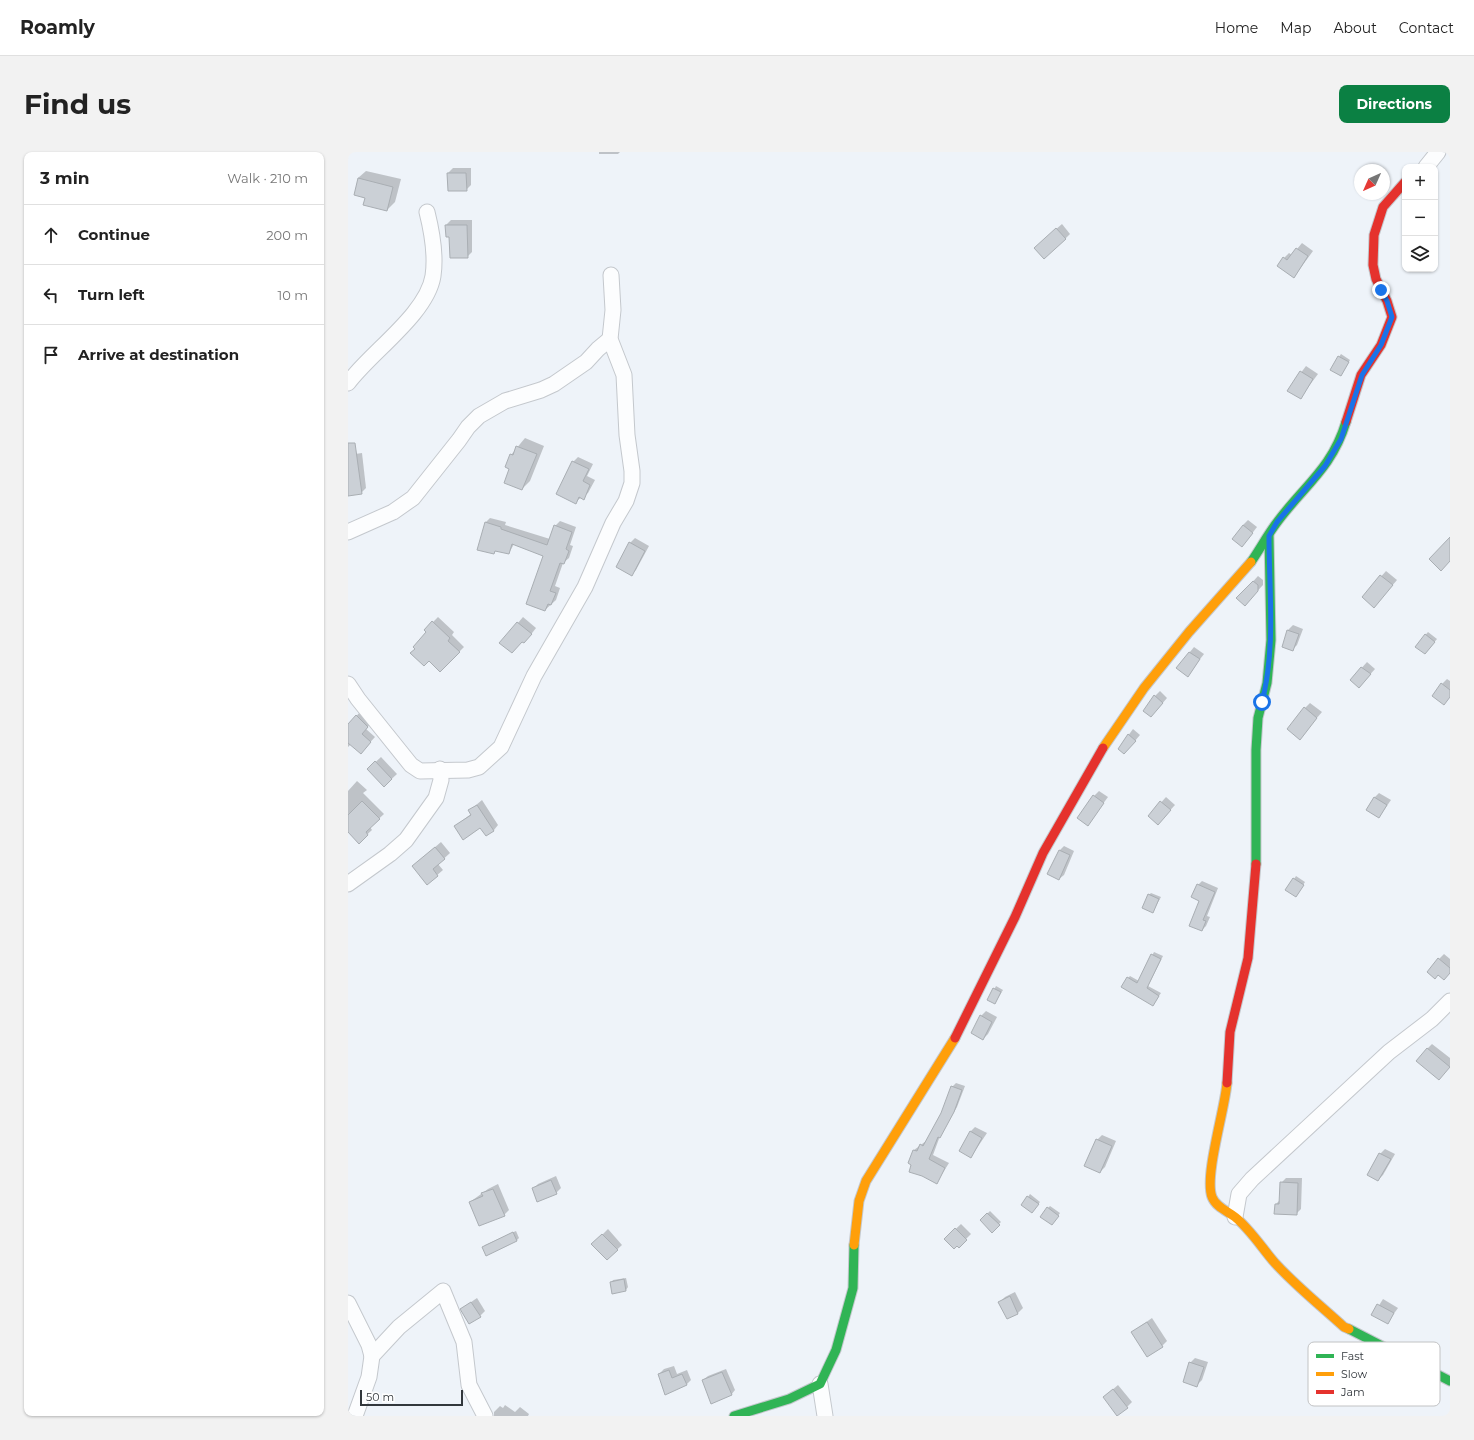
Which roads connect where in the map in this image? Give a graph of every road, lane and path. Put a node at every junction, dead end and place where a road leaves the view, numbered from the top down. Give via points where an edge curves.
1 (1438, 152) edge
2 (1428, 164) edge
3 (1402, 186) edge
4 (427, 212) dead end
5 (611, 275) dead end
6 (610, 339) junction
7 (348, 383) edge
8 (348, 532) edge
9 (1269, 536) junction
10 (348, 684) edge
11 (440, 770) junction
12 (348, 884) edge
13 (1450, 1001) edge
14 (1235, 1217) junction
15 (348, 1303) edge
16 (1375, 1342) edge
17 (372, 1356) junction
18 (1440, 1376) edge
19 (1450, 1381) edge
20 (820, 1384) junction
21 (355, 1416) edge
22 (485, 1416) edge
23 (734, 1416) edge
24 (825, 1416) edge

1 - 2 street
3 - 9 street via 1384,207 1374,235 1373,265 1376,279 1392,317 1388,330 1362,375 1341,439 1333,455 1315,480 1303,490 1277,522
4 - 7 street via 433,255 433,276 428,292 408,319
5 - 6 street
6 - 8 street via 586,362 554,384 505,401 479,416 413,498 393,512
6 - 11 street via 622,370 626,390 627,435 632,471 630,492 585,587 534,676 501,747 478,767 468,770
9 - 14 street via 1271,640 1267,683 1258,718 1256,876 1250,916 1248,958 1230,1032 1226,1100 1217,1135 1211,1190 1215,1202
9 - 20 street via 1246,570 1189,632 1144,688 1099,755 1043,853 1015,917 955,1039 871,1170 859,1201 851,1262 854,1279 852,1288 836,1350
10 - 11 street via 411,765 420,771
11 - 12 street via 441,780 436,798 406,840
13 - 14 street via 1432,1019 1389,1052 1252,1179 1239,1194
14 - 16 street via 1276,1264 1344,1327
15 - 17 street
17 - 21 street via 369,1377
17 - 22 street via 393,1332 443,1291 464,1342 469,1385
18 - 19 street
20 - 23 street via 790,1399
20 - 24 street

